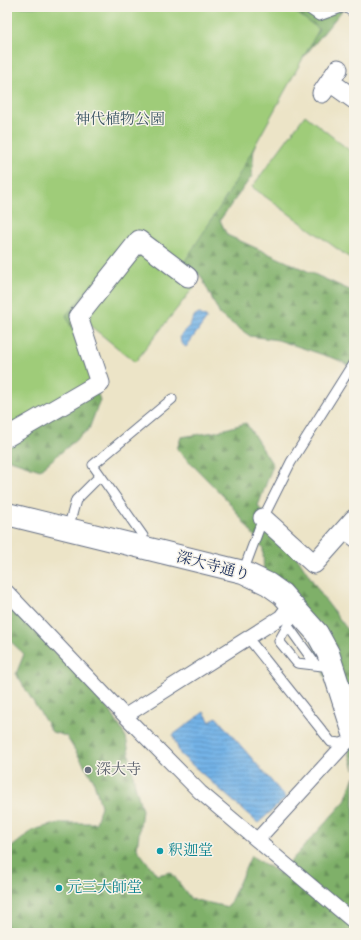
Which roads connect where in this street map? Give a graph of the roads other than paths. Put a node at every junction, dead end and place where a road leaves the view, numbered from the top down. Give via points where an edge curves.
1 (306, 7) edge
2 (345, 7) edge
3 (354, 14) edge
4 (330, 81) dead end
5 (354, 99) edge
6 (188, 277) dead end
7 (354, 362) edge
8 (172, 399) dead end
9 (7, 437) edge
10 (100, 476) junction
11 (7, 514) edge
12 (71, 518) dead end
13 (264, 518) junction
14 (350, 531) edge
15 (140, 548) junction
16 (243, 572) junction
17 (7, 592) edge
18 (292, 613) junction
19 (248, 638) junction
20 (324, 666) junction
21 (125, 716) junction
22 (351, 741) edge
23 (257, 840) junction
24 (354, 922) edge

1 - 2 lane via 319,16
2 - 3 lane
4 - 5 street
6 - 9 street via 139,240 78,317 100,383
7 - 13 lane via 291,462
8 - 10 lane via 93,465
10 - 12 lane via 76,500
10 - 15 lane via 143,536
11 - 15 street, 深大寺通り
13 - 14 street via 314,564
13 - 16 lane
15 - 16 street, 深大寺通り
16 - 18 street, 深大寺通り via 282,594
17 - 21 street
18 - 19 street
18 - 20 street, 深大寺通り via 317,633 328,653
18 - 20 lane via 279,641 297,663
19 - 21 street
19 - 22 lane via 331,742
20 - 22 street, 深大寺通り
21 - 23 street via 200,792
22 - 23 street
23 - 24 street

